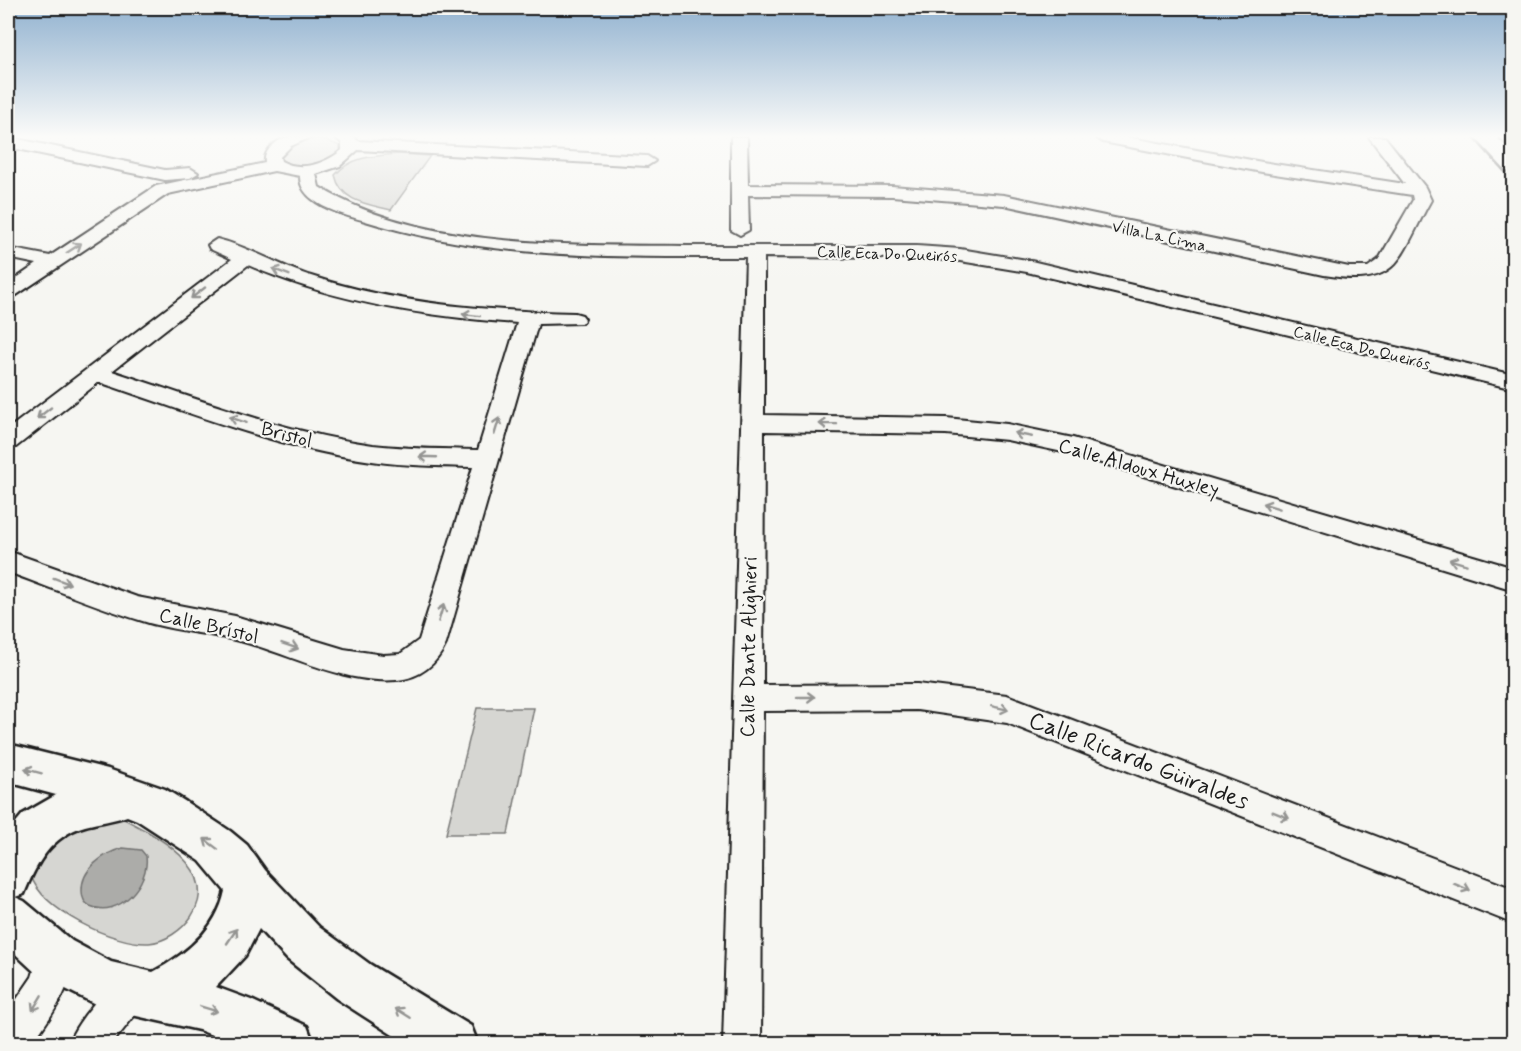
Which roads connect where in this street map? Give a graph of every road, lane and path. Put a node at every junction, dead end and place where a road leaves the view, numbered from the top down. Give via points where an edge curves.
1 (176, 186) edge
2 (310, 186) edge
3 (740, 186) edge
4 (1387, 186) edge
5 (1415, 186) edge
6 (740, 190) junction
7 (1419, 191) junction
8 (748, 240) junction
9 (217, 245) dead end
10 (8, 253) edge
11 (245, 258) junction
12 (53, 262) junction
13 (8, 292) edge
14 (529, 319) junction
15 (575, 319) dead end
16 (95, 373) junction
17 (1514, 382) edge
18 (752, 423) junction
19 (8, 441) edge
20 (487, 459) junction
21 (8, 561) edge
22 (1514, 579) edge
23 (748, 698) junction
24 (8, 764) edge
25 (128, 796) junction
26 (8, 878) edge
27 (249, 886) junction
28 (1514, 907) edge
29 (8, 917) edge
30 (56, 958) junction
31 (142, 995) junction
32 (9, 1044) edge
33 (87, 1044) edge
34 (289, 1044) edge
35 (453, 1044) edge
36 (742, 1044) edge

12 -> 1 street via 162,190
2 - 8 street, Calle Eca Do Queirós via 336,205 392,224 456,238 546,249
3 - 6 street
4 - 7 street
5 - 7 street
6 - 7 street, Villa La Cima via 892,190 1004,200 1324,269 1359,273 1373,272 1387,262 1422,200
6 - 8 street
8 - 17 street, Calle Eca Do Queirós via 1007,262
8 - 18 street, Calle Dante Alighieri
9 - 11 street
10 - 12 street
14 -> 11 street via 399,305 317,285
11 -> 16 street
12 - 13 street
14 - 15 street
20 -> 14 street
16 -> 19 street
20 -> 16 street, Bristol via 374,453 334,446 244,422
22 -> 18 street, Calle Aldoux Huxley via 1073,446 1007,432 946,426
18 - 23 street, Calle Dante Alighieri
21 -> 20 street, Calle Brístol via 136,608 248,631 315,654 385,668 402,667 425,655 432,644
23 -> 28 street, Calle Ricardo Güiraldes via 917,697 1007,710
23 - 36 street, Calle Dante Alighieri
25 -> 24 street
25 - 26 street via 83,805 51,817 30,834
27 -> 25 street via 215,846 150,804
31 -> 27 street via 191,976 216,957 235,934 246,909
35 -> 27 street via 354,982 303,943
29 - 30 street
30 - 31 street via 105,986
30 -> 32 street via 48,985
31 - 33 street
31 -> 34 street via 234,1017

